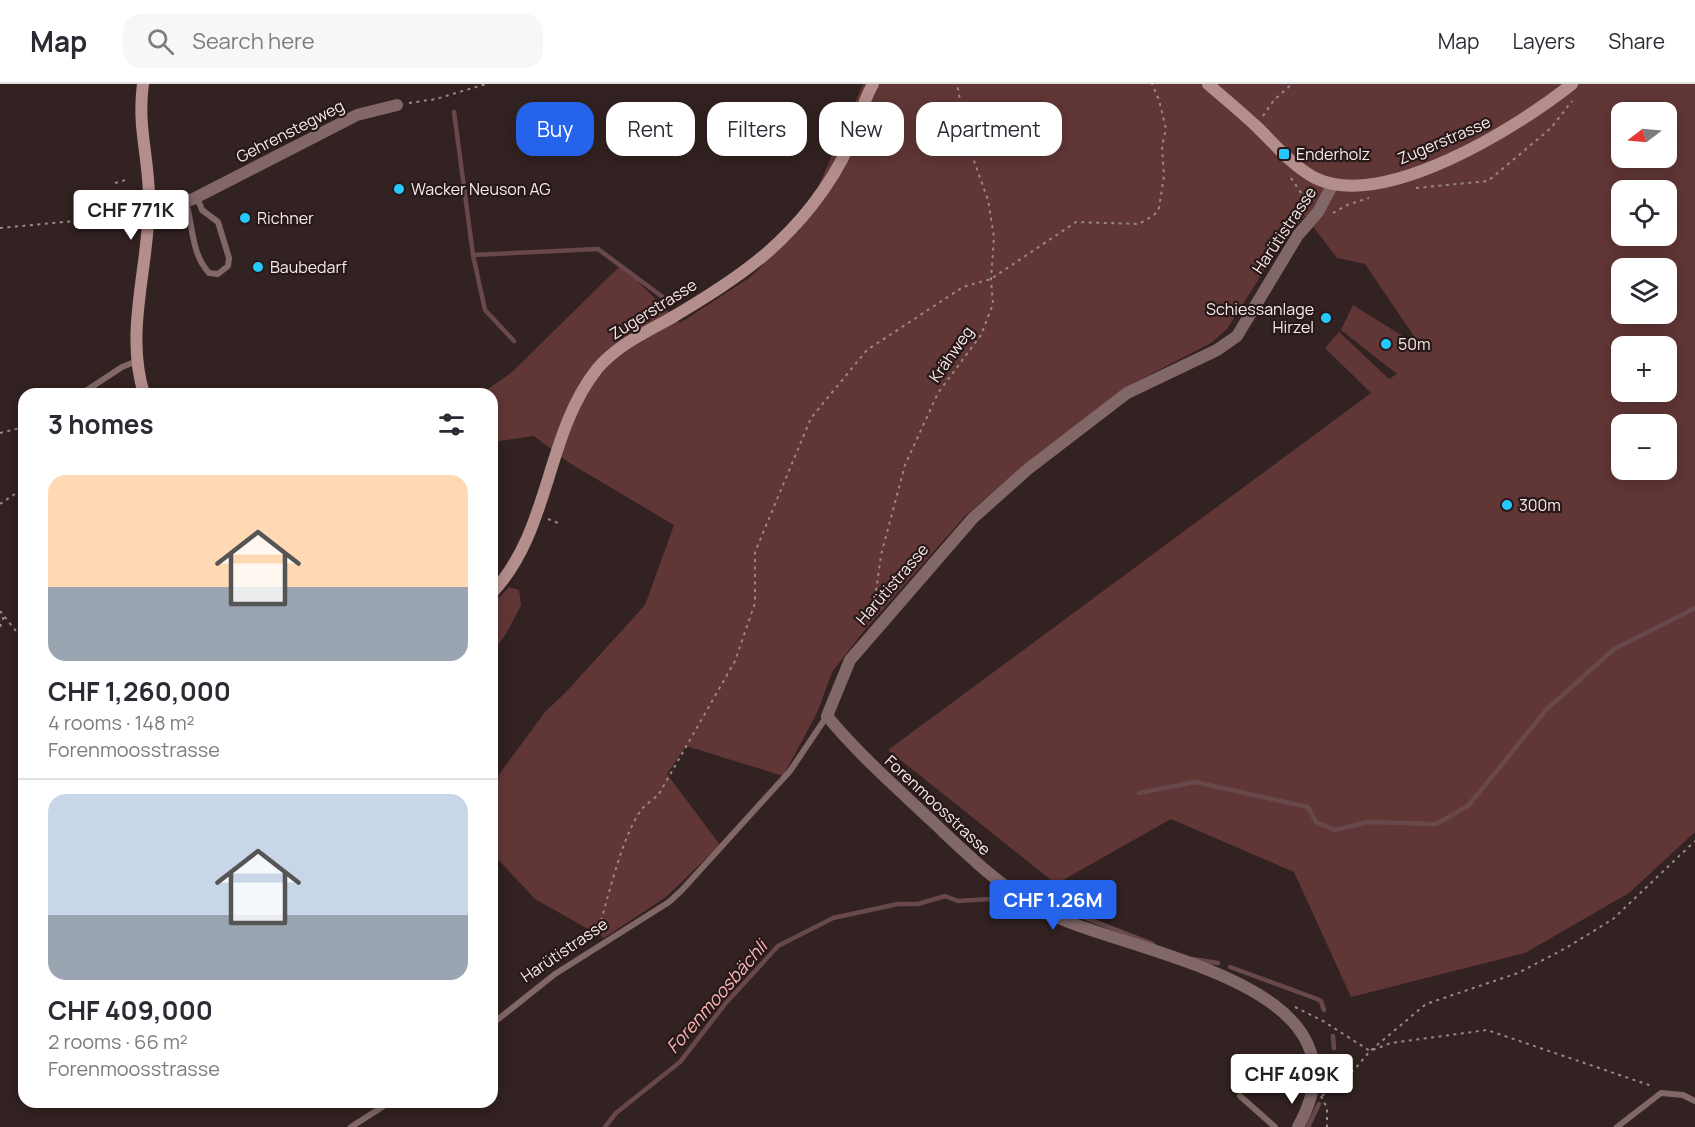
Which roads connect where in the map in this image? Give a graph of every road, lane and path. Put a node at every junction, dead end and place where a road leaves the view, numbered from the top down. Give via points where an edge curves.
1 (143, 84) edge
2 (486, 84) edge
3 (873, 84) edge
4 (957, 84) edge
5 (1152, 84) edge
6 (1208, 84) edge
7 (1292, 84) edge
8 (1572, 84) edge
9 (1576, 97) dead end
10 (398, 105) joint
11 (1256, 126) junction
12 (129, 178) dead end
13 (115, 183) dead end
14 (1333, 184) junction
15 (1416, 188) dead end
16 (1378, 195) dead end
17 (192, 199) junction
18 (149, 213) junction
19 (1332, 214) dead end
20 (105, 218) joint
21 (0, 228) edge
22 (991, 279) junction
23 (137, 361) junction
24 (90, 388) edge
25 (143, 388) edge
26 (18, 428) edge
27 (0, 433) edge
28 (18, 492) edge
29 (0, 504) edge
30 (498, 586) edge
31 (0, 611) edge
32 (4, 615) junction
33 (0, 627) edge
34 (18, 633) edge
35 (870, 634) junction
36 (827, 716) junction
37 (1695, 841) edge
38 (592, 950) junction
39 (1270, 1000) junction
40 (498, 1019) edge
41 (1370, 1051) junction
42 (1661, 1093) junction
43 (1317, 1095) junction
44 (1240, 1096) dead end
45 (1695, 1101) edge
46 (381, 1108) edge
47 (351, 1127) edge
48 (1275, 1127) edge
49 (1298, 1127) edge
50 (1327, 1127) edge
51 (1617, 1127) edge

1 - 18 main road via 140,115
2 - 10 path
3 - 30 main road, Zugerstrasse via 838,166 792,228 761,258 621,347 592,377 570,418 528,539
4 - 22 path, Krähweg via 969,147 988,200 994,237
5 - 22 path via 1166,129 1160,208 1139,224 1076,222
6 - 11 main road, Zugerstrasse
7 - 11 path via 1274,100
8 - 14 main road, Zugerstrasse via 1502,134 1449,159 1369,186
9 - 15 path via 1551,128 1488,181
10 - 17 street, Gehrenstegweg via 357,116
11 - 14 main road, Zugerstrasse via 1305,172
12 - 13 path
14 - 35 street, Harütistrasse via 1236,336 1217,350 1127,393 1028,469 973,518
16 - 19 path
17 - 17 lane via 190,231 202,265 209,273 218,274 228,266 229,258 218,222
17 - 18 street, Gehrenstegweg
18 - 20 lane
18 - 23 main road
20 - 21 path
22 - 35 path, Krähweg via 993,304 981,335 938,393 905,465 881,555
22 - 38 path via 963,287 867,350 811,418 755,552 755,603 735,661 659,794 642,809 629,836
23 - 24 lane
23 - 25 main road
26 - 27 path
28 - 29 path
31 - 32 path
32 - 33 path
32 - 34 path
35 - 36 street, Harütistrasse via 846,668
36 - 38 lane, Harütistrasse via 790,771 682,890
36 - 39 street, Forenmoosstrasse via 870,764 1011,891 1062,919 1221,975
37 - 41 path via 1613,919 1518,973 1426,1004
38 - 40 lane, Harütistrasse
39 - 41 path via 1303,1011
39 - 43 street, Forenmoosstrasse via 1292,1021 1307,1046
41 - 42 path via 1391,1043 1487,1030 1623,1074 1650,1084
41 - 43 path via 1348,1076
42 - 45 lane via 1683,1095
42 - 51 lane
43 - 49 street, Forenmoosstrasse
43 - 50 path via 1327,1108
44 - 48 lane
46 - 47 lane

